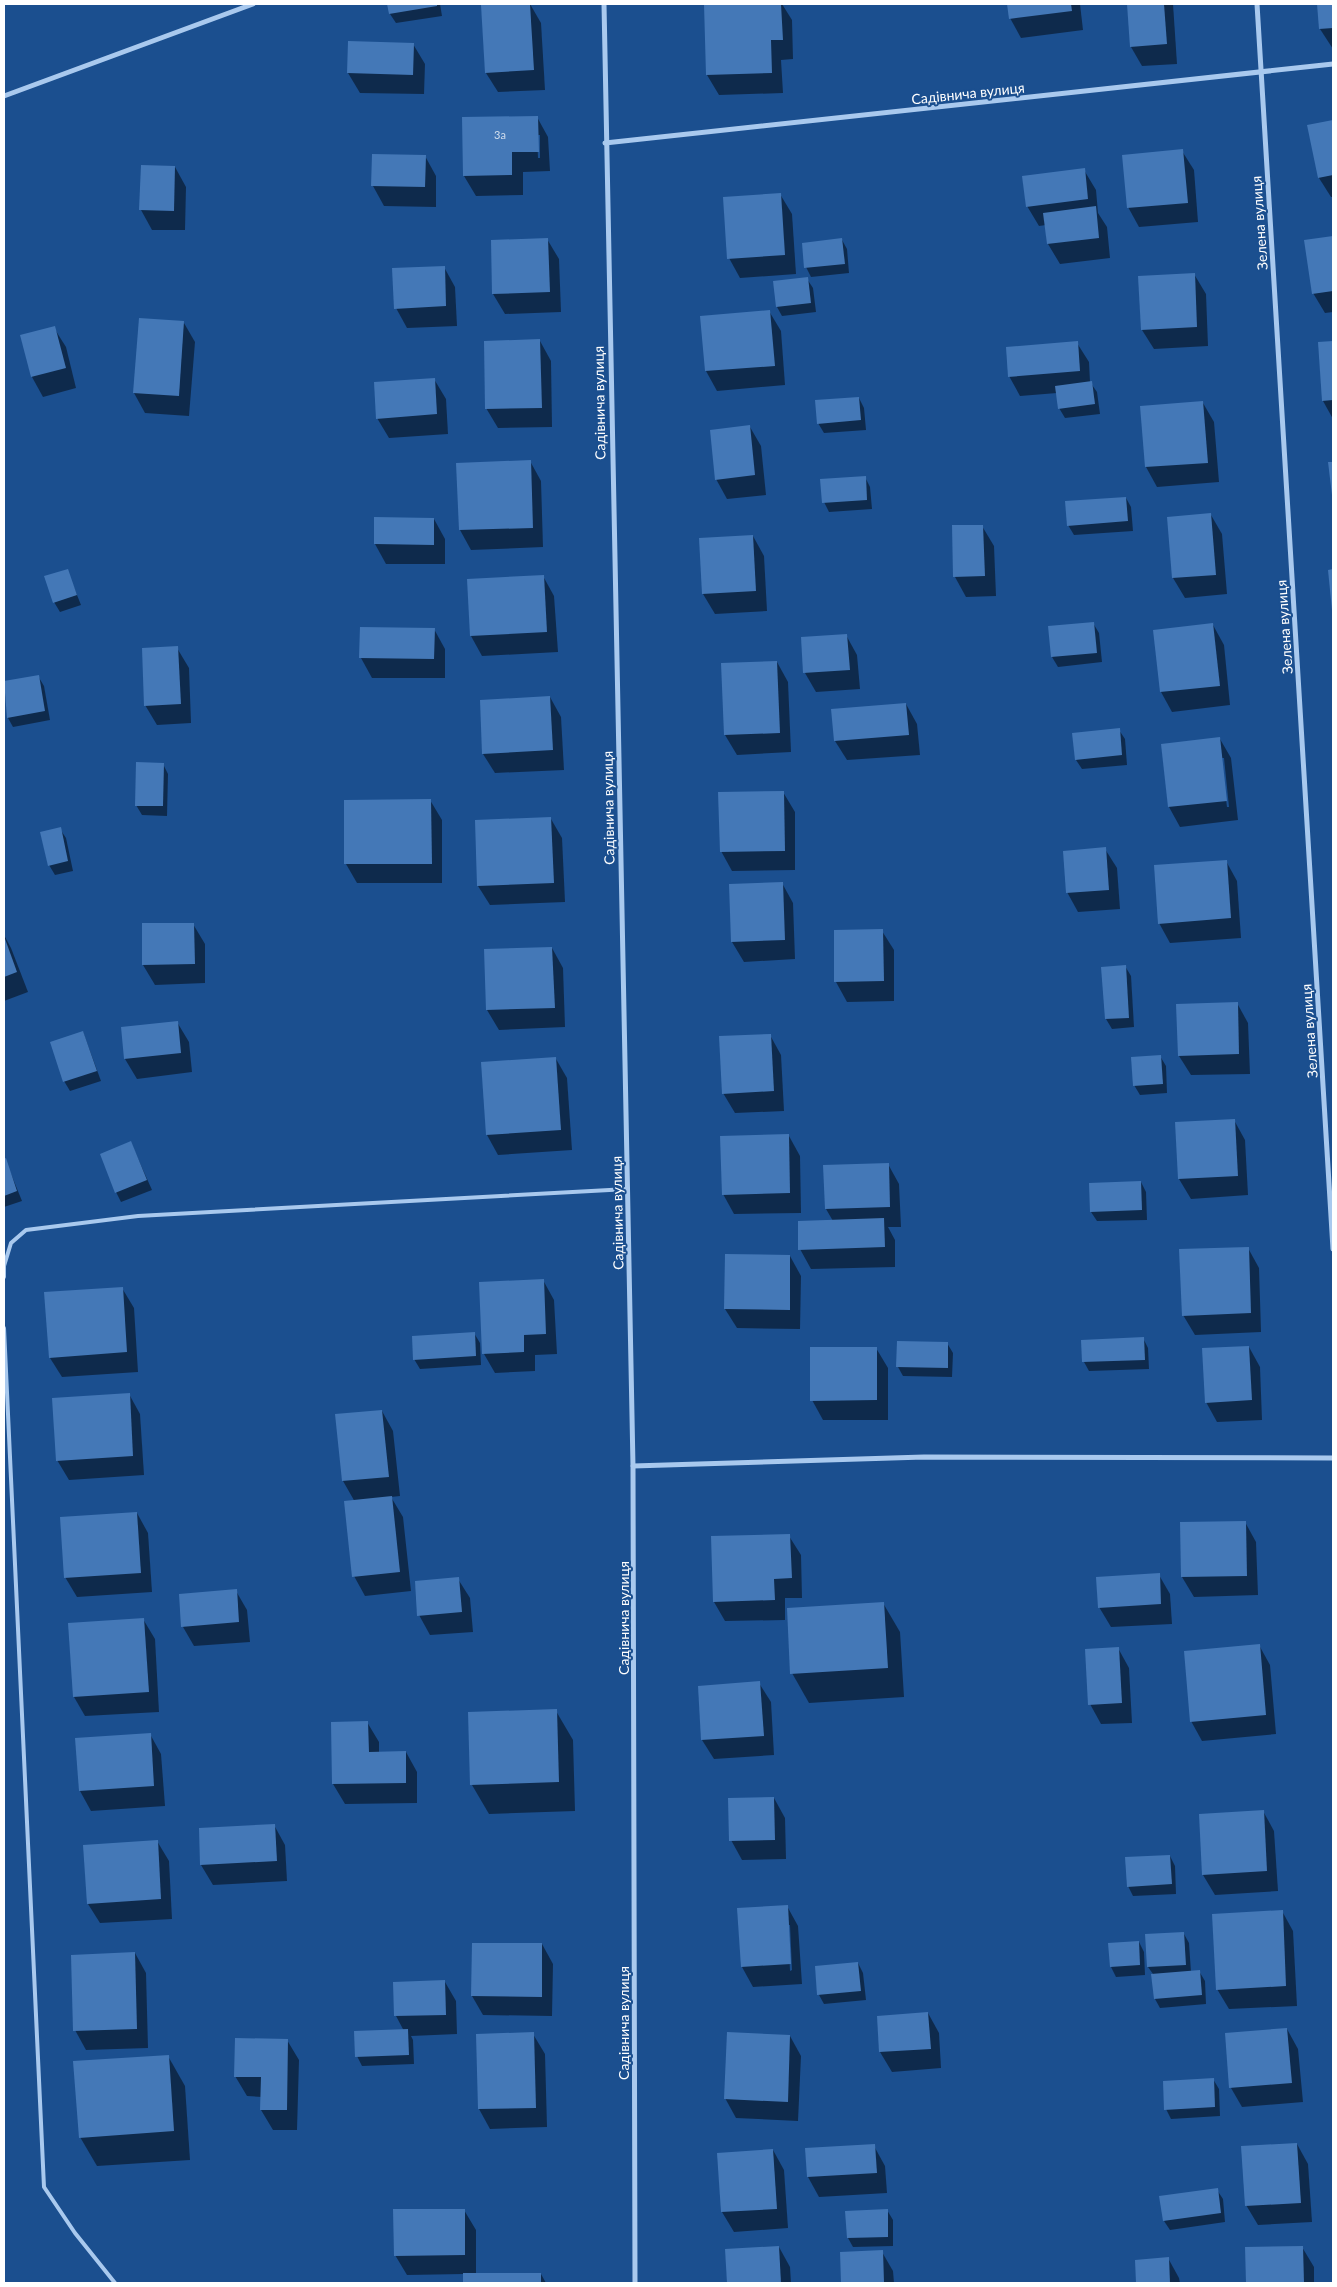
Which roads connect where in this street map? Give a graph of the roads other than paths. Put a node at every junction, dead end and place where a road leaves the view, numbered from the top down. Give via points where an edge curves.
1 (253, 4) edge
2 (604, 4) edge
3 (1257, 4) edge
4 (1333, 64) edge
5 (1261, 73) junction
6 (4, 96) edge
7 (605, 143) junction
8 (628, 1189) junction
9 (1333, 1249) edge
10 (4, 1277) edge
11 (4, 1328) edge
12 (1333, 1458) edge
13 (634, 1466) junction
14 (116, 2283) edge
15 (635, 2283) edge

1 - 6 street
2 - 7 street, Садівнича вулиця
3 - 5 street, Зелена вулиця
4 - 5 street, Садівнича вулиця
5 - 7 street, Садівнича вулиця
5 - 9 street, Зелена вулиця
7 - 8 street, Садівнича вулиця
8 - 10 lane via 138,1216 26,1230 11,1243
8 - 13 street, Садівнича вулиця
11 - 14 lane via 44,2187 75,2233
12 - 13 street via 924,1457
13 - 15 street, Садівнича вулиця

